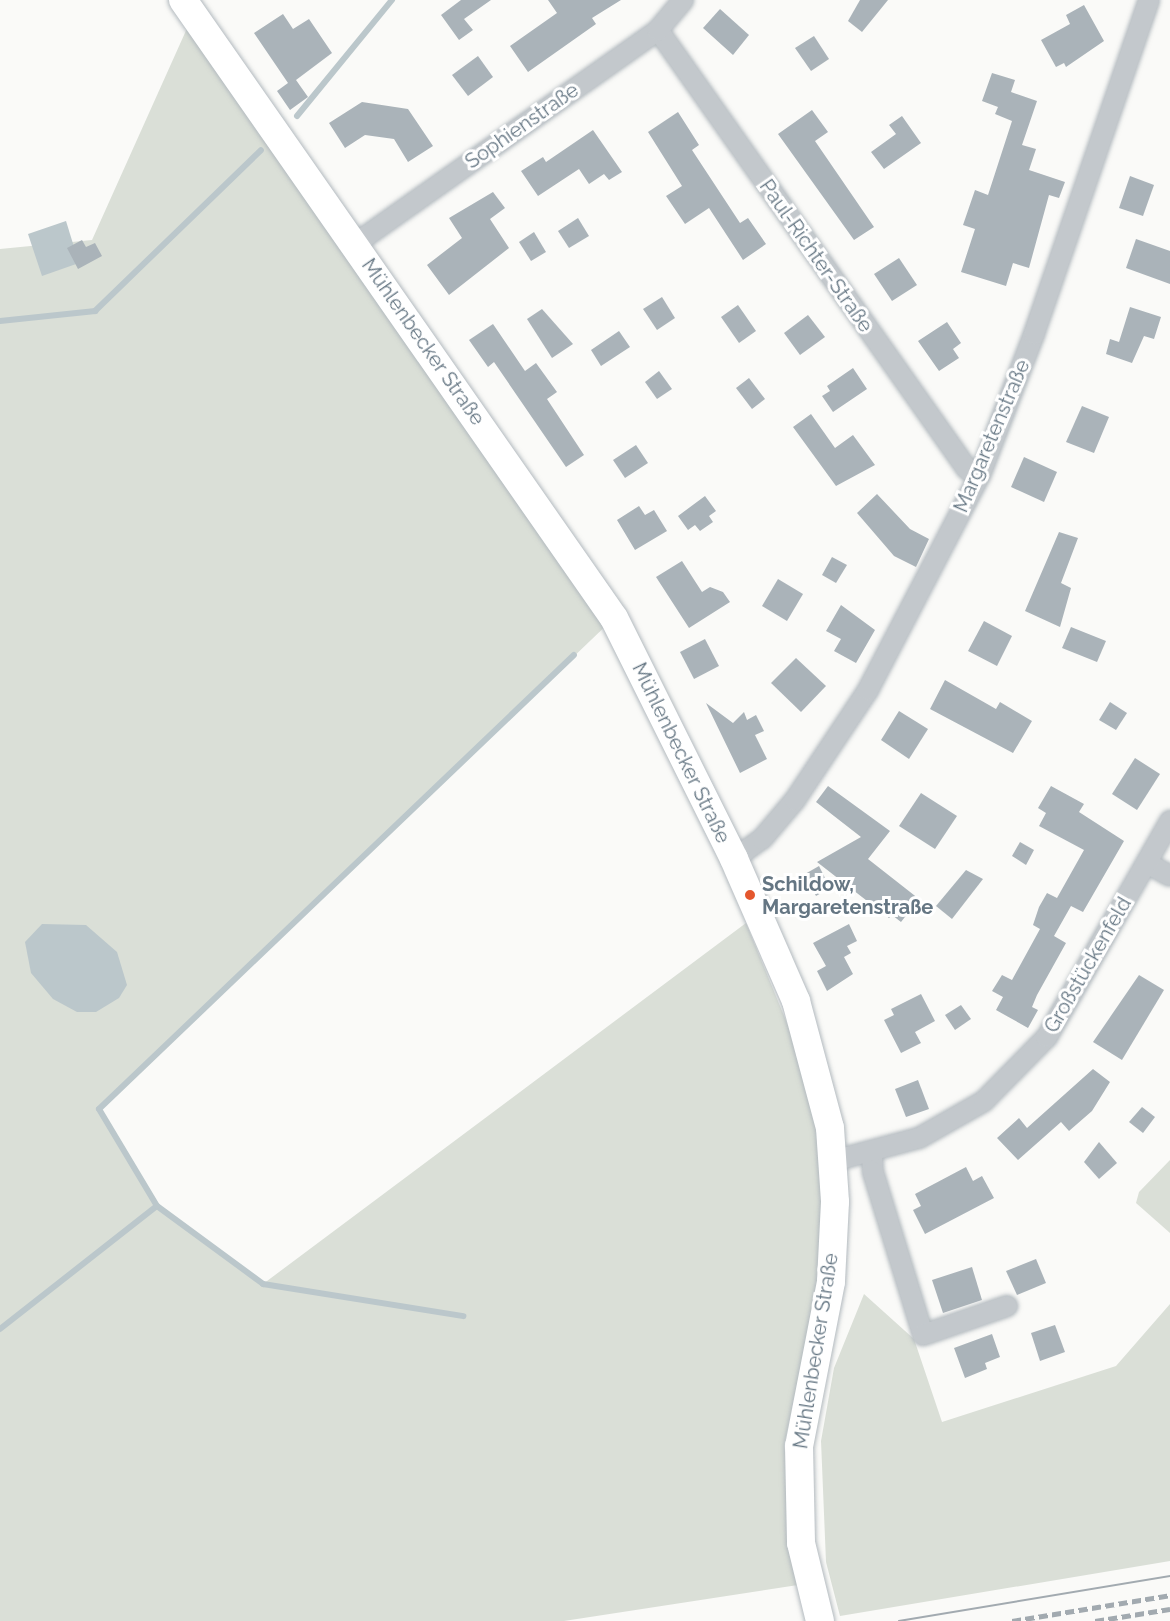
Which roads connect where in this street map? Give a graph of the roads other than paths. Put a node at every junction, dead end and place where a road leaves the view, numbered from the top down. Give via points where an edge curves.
1 (183, 0) edge
2 (683, 0) edge
3 (1143, 2) edge
4 (658, 30) junction
5 (355, 244) junction
6 (980, 476) junction
7 (1170, 820) edge
8 (734, 860) junction
9 (1147, 863) junction
10 (1170, 876) edge
11 (872, 1154) junction
12 (833, 1161) junction
13 (1007, 1306) dead end
14 (820, 1621) edge

1 - 5 main road, Mühlenbecker Straße
2 - 4 street, Sophienstraße
3 - 6 street, Margaretenstraße via 1034,334
4 - 5 street, Sophienstraße
4 - 6 street, Paul-Richter-Straße via 967,469
5 - 8 main road, Mühlenbecker Straße via 614,618
6 - 8 street, Margaretenstraße via 868,690 795,800 762,839
7 - 9 street, Großstückenfeld
8 - 12 main road, Mühlenbecker Straße via 796,1001 830,1128
9 - 10 street
9 - 11 street, Großstückenfeld via 1047,1037 984,1101 919,1138
11 - 12 street, Großstückenfeld
11 - 13 street via 873,1172 923,1335
12 - 14 main road, Mühlenbecker Straße via 831,1282 799,1446 801,1543

